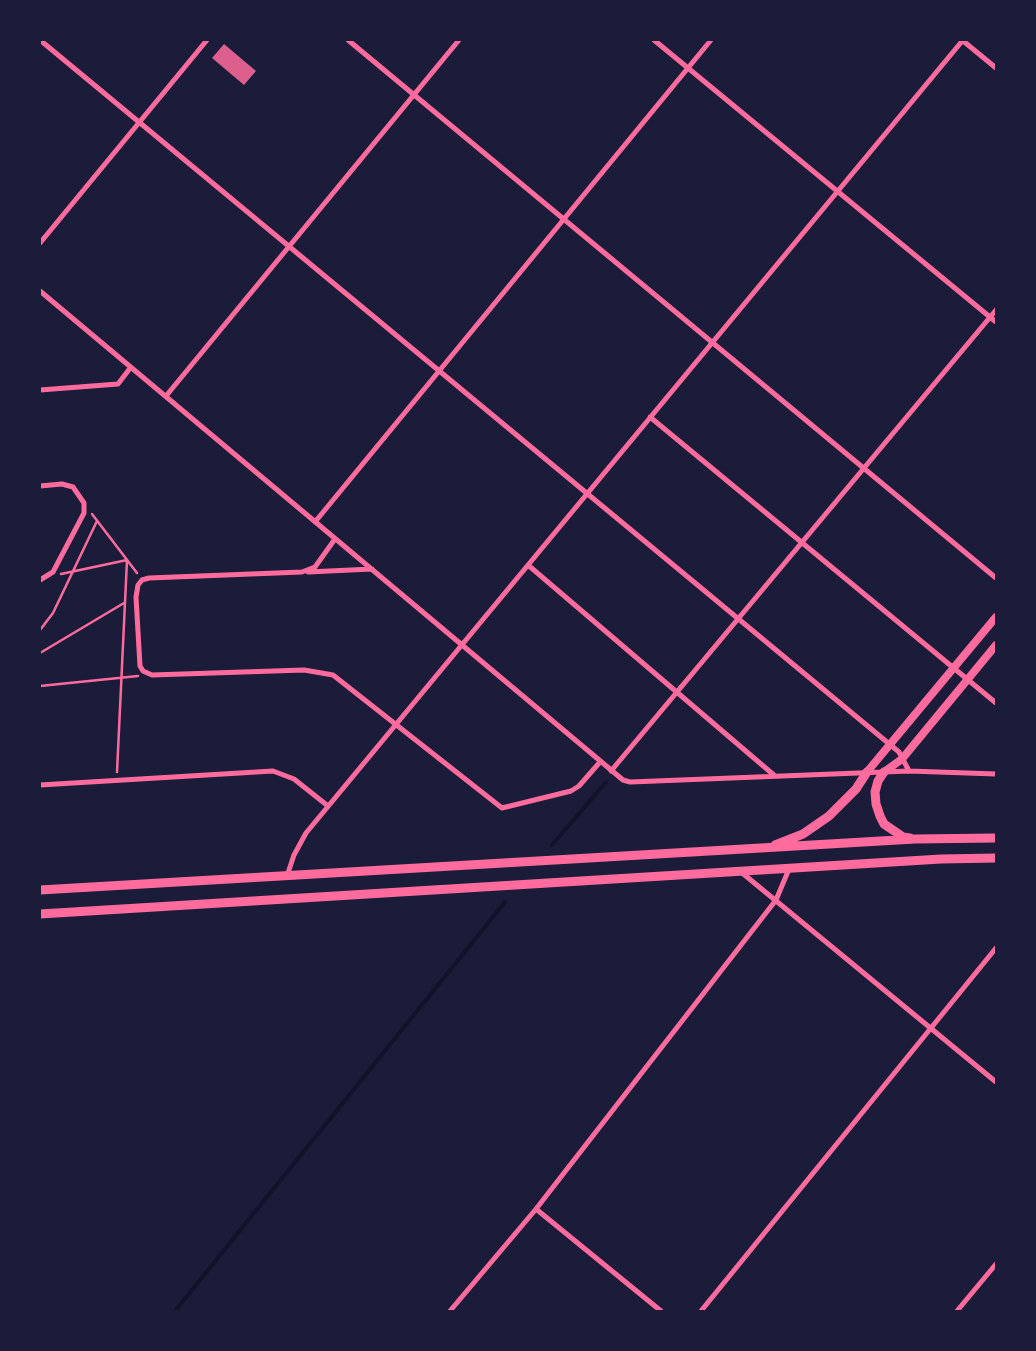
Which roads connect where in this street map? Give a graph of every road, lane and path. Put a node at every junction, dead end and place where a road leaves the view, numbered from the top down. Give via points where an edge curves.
1 (40, 40) edge
2 (207, 40) edge
3 (348, 40) edge
4 (458, 40) edge
5 (654, 40) edge
6 (711, 40) edge
7 (963, 40) edge
8 (688, 68) junction
9 (996, 68) edge
10 (414, 95) junction
11 (139, 122) junction
12 (838, 191) junction
13 (564, 219) junction
14 (40, 243) edge
15 (289, 246) junction
16 (40, 291) edge
17 (996, 310) edge
18 (990, 317) junction
19 (996, 322) edge
20 (712, 342) junction
21 (131, 367) junction
22 (439, 371) junction
23 (40, 390) edge
24 (166, 396) junction
25 (650, 417) junction
26 (865, 468) junction
27 (40, 486) edge
28 (587, 494) junction
29 (84, 502) junction
30 (98, 520) junction
31 (315, 522) junction
32 (335, 539) junction
33 (803, 543) junction
34 (127, 560) junction
35 (528, 565) junction
36 (372, 569) junction
37 (73, 572) junction
38 (302, 572) junction
39 (996, 578) edge
40 (43, 579) edge
41 (142, 580) junction
42 (136, 597) junction
43 (124, 603) junction
44 (996, 617) edge
45 (739, 620) junction
46 (40, 630) edge
47 (462, 644) junction
48 (996, 645) edge
49 (40, 654) edge
50 (954, 668) junction
51 (152, 675) junction
52 (121, 677) junction
53 (967, 680) junction
54 (40, 686) edge
55 (678, 694) junction
56 (996, 703) edge
57 (395, 725) junction
58 (891, 745) junction
59 (902, 759) junction
60 (600, 762) junction
61 (611, 771) junction
62 (909, 771) junction
63 (867, 772) junction
64 (884, 772) junction
65 (996, 774) edge
66 (775, 776) junction
67 (117, 781) junction
68 (40, 785) edge
69 (328, 806) junction
70 (996, 838) edge
71 (915, 839) junction
72 (762, 849) junction
73 (996, 858) edge
74 (789, 868) junction
75 (741, 872) junction
76 (287, 876) junction
77 (40, 890) edge
78 (776, 900) junction
79 (40, 914) edge
80 (996, 948) edge
81 (931, 1030) junction
82 (996, 1082) edge
83 (536, 1210) junction
84 (996, 1264) edge
85 (450, 1311) edge
86 (661, 1311) edge
87 (701, 1311) edge
88 (957, 1311) edge

1 - 11 street
2 - 11 street
3 - 10 street
4 - 10 street
5 - 8 street
6 - 8 street
7 - 9 street
7 - 12 street
8 - 12 street
8 - 13 street
10 - 13 street
10 - 15 street
11 - 14 street
11 - 15 street
12 - 18 street
12 - 20 street
13 - 20 street
13 - 22 street
15 - 22 street
15 - 24 street
16 - 21 street
17 - 18 street
18 - 19 street
18 - 26 street
20 - 25 street
20 - 26 street
21 - 23 street via 118,384
21 - 24 street
22 - 28 street
22 - 31 street
24 - 31 street
25 - 28 street
25 - 33 street
26 - 33 street
26 - 39 street
27 - 29 street via 62,484 73,487
28 - 35 street
28 - 45 street
29 - 30 path
29 - 40 street via 84,512 53,572
30 - 34 path
30 - 37 path
31 - 32 street
32 - 36 street
32 - 38 street via 315,567
33 - 45 street
33 - 50 street
34 - 37 path
34 - 41 path
34 - 43 path
35 - 47 street
35 - 55 street
36 - 38 street
36 - 47 street
37 - 40 path
37 - 46 path via 53,613
38 - 41 street
41 - 42 street
42 - 43 path
42 - 51 street via 138,659 143,671
43 - 49 path
43 - 52 path
44 - 50 main road
45 - 55 street
45 - 58 street
47 - 57 street
47 - 60 street
48 - 53 main road
50 - 53 street
50 - 58 main road
51 - 52 path
51 - 57 street via 320,672 343,681
52 - 54 path
52 - 67 path
53 - 56 street
53 - 59 main road
55 - 61 street
55 - 66 street
57 - 60 street via 502,808 571,791
57 - 69 street
58 - 59 street
58 - 63 main road
59 - 62 street
59 - 64 main road
60 - 61 street
61 - 66 street via 630,782
62 - 64 street
62 - 65 street
63 - 64 street
63 - 66 street
63 - 72 highway via 845,801 815,827
64 - 71 highway via 875,792 880,816 884,824 896,832
67 - 68 street
67 - 69 street via 273,772 294,779
69 - 76 street via 306,833
70 - 71 highway
71 - 72 highway
72 - 76 highway
73 - 74 highway
74 - 75 highway
74 - 78 street
75 - 78 street
75 - 79 highway
76 - 77 highway
78 - 81 street
78 - 83 street
80 - 81 street
81 - 82 street
81 - 87 street
83 - 85 street
83 - 86 street
84 - 88 street

